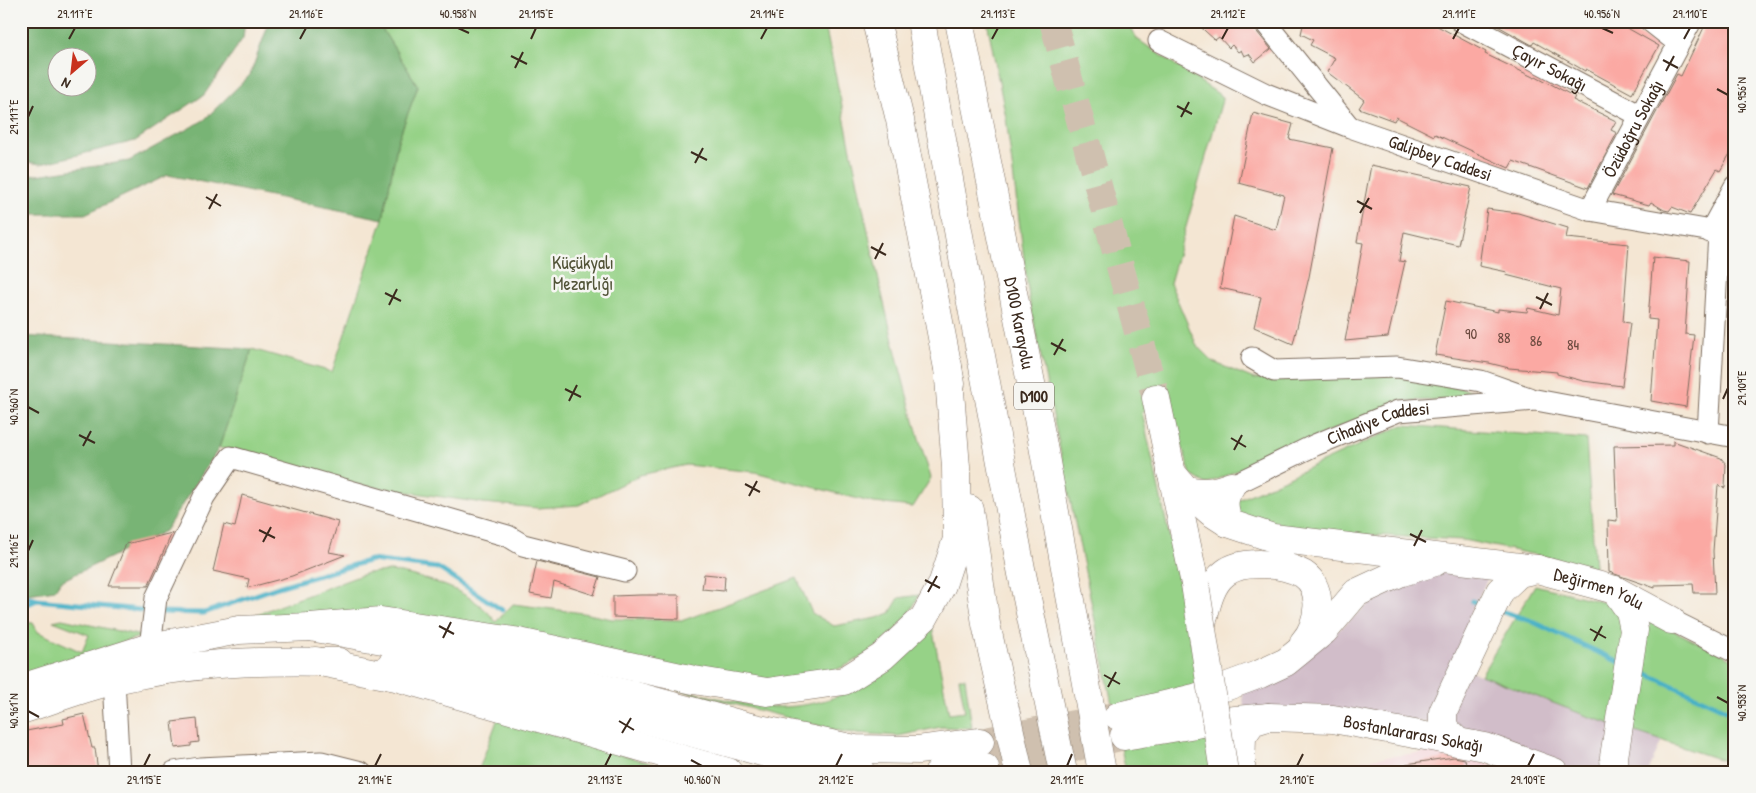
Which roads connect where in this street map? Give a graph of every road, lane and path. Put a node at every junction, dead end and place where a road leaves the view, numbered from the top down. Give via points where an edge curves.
1 (876, 21) edge
2 (921, 21) edge
3 (959, 21) edge
4 (1264, 21) edge
5 (1461, 21) edge
6 (1650, 21) edge
7 (1691, 21) edge
8 (1159, 41) dead end
9 (1678, 43) junction
10 (1639, 115) junction
11 (1350, 127) junction
12 (1735, 186) edge
13 (1590, 210) junction
14 (1721, 233) edge
15 (1252, 358) dead end
16 (948, 366) junction
17 (1156, 398) tunnel mouth
18 (1536, 400) junction
19 (1708, 432) junction
20 (1735, 437) edge
21 (1179, 481) junction
22 (1232, 486) junction
23 (1228, 523) junction
24 (1450, 558) junction
25 (1537, 570) junction
26 (625, 571) dead end
27 (1206, 583) junction
28 (1615, 590) junction
29 (1672, 620) junction
30 (310, 627) junction
31 (151, 634) junction
32 (1633, 637) junction
33 (1735, 652) edge
34 (315, 661) junction
35 (1286, 662) junction
36 (114, 680) junction
37 (21, 688) edge
38 (21, 710) edge
39 (1269, 717) junction
40 (1458, 742) junction
41 (1610, 767) edge
42 (120, 772) edge
43 (174, 772) edge
44 (361, 772) edge
45 (728, 772) edge
46 (861, 772) edge
47 (939, 772) edge
48 (1019, 772) edge
49 (1063, 772) edge
50 (1102, 772) edge
51 (1224, 772) edge
52 (1241, 772) edge
53 (1554, 772) edge

1 - 16 main road via 900,120
2 - 49 main road, D100 via 1007,496
3 - 50 main road, D100 Karayolu / D100 via 1038,418
4 - 11 street
5 - 10 street, Çayır Sokağı
6 - 9 street
7 - 9 street, Özüdoğru Sokağı
8 - 11 street, Galipbey Caddesi via 1266,94
9 - 10 street, Özüdoğru Sokağı
10 - 13 street, Özüdoğru Sokağı
11 - 13 street, Galipbey Caddesi
12 - 14 street
13 - 14 street, Galipbey Caddesi
14 - 19 street
15 - 18 street, Cihadiye Caddesi via 1274,370 1284,371 1397,367 1481,380
16 - 30 main road via 956,467 957,539 942,585 924,618 882,657 844,681 767,692 694,680 514,641 381,621
16 - 48 main road via 986,624
17 - 21 main road
18 - 19 street, Cihadiye Caddesi
18 - 22 street, Cihadiye Caddesi via 1398,411 1315,445
19 - 20 street, Cihadiye Caddesi
21 - 22 main road via 1200,494
21 - 23 main road, Değirmen Yolu via 1210,512
21 - 27 main road
22 - 23 main road via 1223,504
23 - 24 main road, Değirmen Yolu via 1273,538
24 - 25 main road, Değirmen Yolu
24 - 35 main road via 1399,573 1356,593 1324,632
25 - 28 main road, Değirmen Yolu
25 - 40 main road via 1519,574 1500,591 1443,712 1443,727
26 - 31 street via 523,545 508,536 231,457 204,497 156,601
27 - 35 main road via 1237,567 1271,565 1303,574 1317,595 1315,626
27 - 51 main road, bridge via 1202,624
28 - 29 main road, Değirmen Yolu
28 - 32 main road via 1630,611
29 - 32 main road via 1650,620
29 - 33 street, Değirmen Yolu
30 - 31 main road
30 - 47 main road via 426,648 636,696 750,727 855,749 983,755
31 - 37 main road
32 - 41 main road
34 - 36 main road via 241,661 169,669
34 - 45 main road via 396,677
34 - 46 main road via 380,664 468,679 584,703 791,760
35 - 39 main road, Bostanlararası Sokağı via 1121,726
36 - 38 main road
36 - 42 street
39 - 40 main road, Bostanlararası Sokağı via 1333,719
39 - 52 main road via 1252,722 1242,736
40 - 53 main road, Bostanlararası Sokağı via 1485,747
43 - 44 street via 321,762

